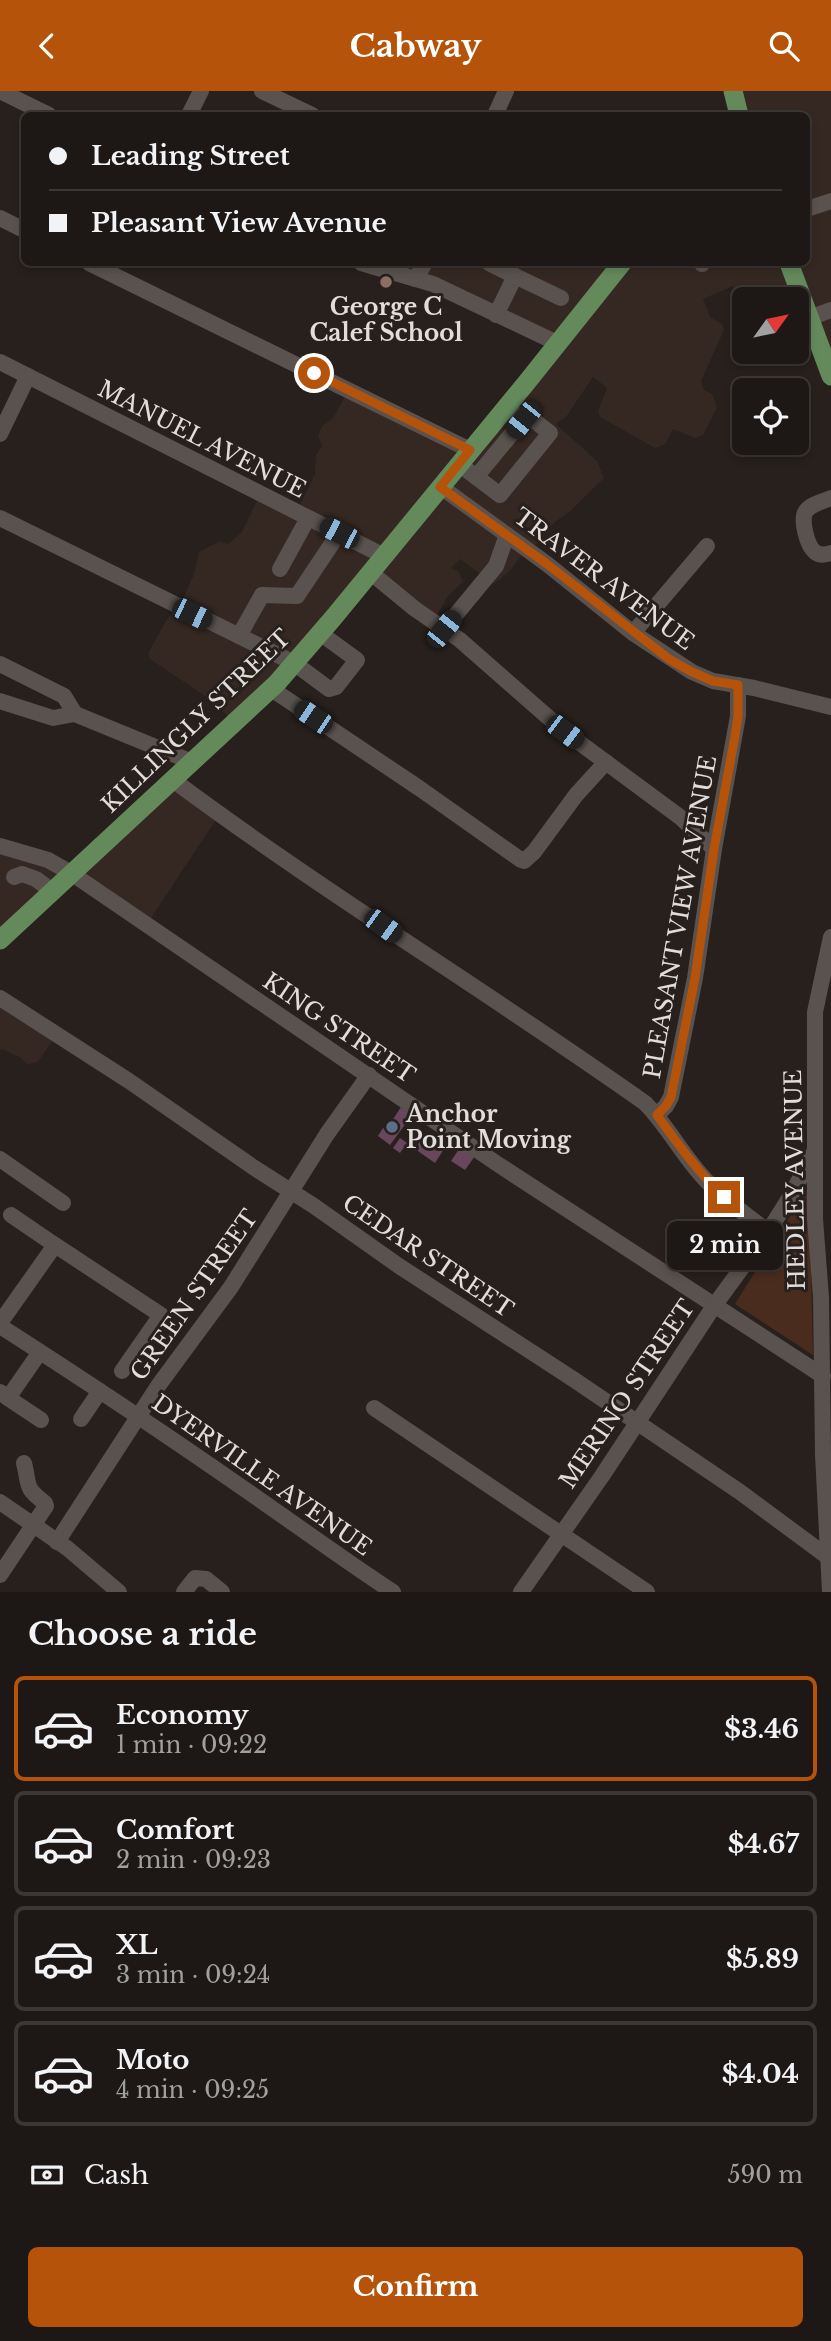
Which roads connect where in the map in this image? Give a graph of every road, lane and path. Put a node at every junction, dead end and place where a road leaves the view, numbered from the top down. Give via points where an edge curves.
1 (0, 91) edge
2 (201, 91) edge
3 (262, 91) edge
4 (506, 91) edge
5 (733, 91) edge
6 (43, 112) edge
7 (190, 112) edge
8 (307, 112) edge
9 (496, 112) edge
10 (738, 112) edge
11 (831, 201) edge
12 (810, 208) edge
13 (0, 218) edge
14 (21, 228) edge
15 (371, 266) edge
16 (423, 266) edge
17 (495, 266) edge
18 (620, 266) edge
19 (790, 266) edge
20 (111, 267) edge
21 (515, 276) junction
22 (415, 279) junction
23 (798, 287) edge
24 (561, 298) dead end
25 (831, 310) edge
26 (496, 315) junction
27 (809, 318) joint
28 (557, 342) junction
29 (0, 362) edge
30 (27, 376) junction
31 (831, 376) edge
32 (506, 407) junction
33 (523, 420) junction
34 (0, 434) edge
35 (464, 457) junction
36 (476, 477) junction
37 (440, 487) junction
38 (831, 498) edge
39 (0, 518) edge
40 (308, 518) junction
41 (339, 533) junction
42 (507, 535) junction
43 (707, 546) dead end
44 (831, 553) edge
45 (384, 556) junction
46 (280, 569) dead end
47 (370, 572) junction
48 (444, 629) junction
49 (633, 632) junction
50 (320, 633) junction
51 (239, 636) junction
52 (294, 663) junction
53 (0, 664) edge
54 (738, 685) junction
55 (270, 688) junction
56 (0, 701) edge
57 (831, 707) edge
58 (75, 714) junction
59 (192, 762) junction
60 (606, 762) junction
61 (173, 780) junction
62 (0, 846) edge
63 (714, 849) junction
64 (71, 873) junction
65 (14, 877) dead end
66 (52, 891) junction
67 (831, 937) edge
68 (0, 940) edge
69 (0, 998) edge
70 (369, 1075) junction
71 (657, 1115) junction
72 (815, 1150) junction
73 (0, 1159) edge
74 (292, 1191) junction
75 (63, 1203) dead end
76 (11, 1215) dead end
77 (768, 1232) junction
78 (55, 1245) junction
79 (714, 1306) junction
80 (0, 1324) edge
81 (40, 1352) junction
82 (122, 1371) dead end
83 (823, 1376) junction
84 (100, 1391) junction
85 (4, 1395) edge
86 (374, 1408) dead end
87 (139, 1416) junction
88 (81, 1419) dead end
89 (41, 1420) dead end
90 (636, 1422) junction
91 (24, 1463) dead end
92 (2, 1504) edge
93 (35, 1525) junction
94 (560, 1534) junction
95 (57, 1542) junction
96 (828, 1557) junction
97 (0, 1575) edge
98 (119, 1592) edge
99 (184, 1592) edge
100 (222, 1592) edge
101 (393, 1592) edge
102 (521, 1592) edge
103 (647, 1592) edge
104 (830, 1592) edge

1 - 6 street
2 - 7 street
3 - 8 street
4 - 9 street
5 - 10 main road
11 - 12 street
13 - 14 street
15 - 22 street
16 - 22 street
17 - 21 street
18 - 28 main road, KILLINGLY STREET
19 - 23 main road
20 - 35 street
21 - 24 street
21 - 26 street
22 - 26 street
25 - 27 street
26 - 28 street
27 - 31 main road
28 - 32 main road, KILLINGLY STREET
29 - 30 street, MANUEL AVENUE
30 - 34 street
30 - 40 street, MANUEL AVENUE
32 - 33 street
32 - 35 main road, KILLINGLY STREET
33 - 36 street
33 - 36 street via 527,415 550,433 500,495
35 - 36 street
35 - 37 main road, KILLINGLY STREET
37 - 42 street, TRAVER AVENUE
37 - 45 main road, KILLINGLY STREET
38 - 44 street via 808,508 803,522 816,553
39 - 51 street
40 - 41 street, MANUEL AVENUE
40 - 46 street
41 - 45 street, MANUEL AVENUE
41 - 51 street via 297,596 262,595
42 - 48 street via 496,566
42 - 49 street, TRAVER AVENUE
43 - 49 street
45 - 47 main road, KILLINGLY STREET
47 - 48 street
47 - 50 main road, KILLINGLY STREET
48 - 60 street
49 - 54 street, TRAVER AVENUE via 692,672
50 - 52 main road, KILLINGLY STREET
50 - 52 street via 357,660 336,687 329,689
51 - 52 street
52 - 55 main road, KILLINGLY STREET
53 - 58 street via 64,696
54 - 57 street, TRAVER AVENUE
54 - 63 street, PLEASANT VIEW AVENUE via 738,716
55 - 59 main road, KILLINGLY STREET
55 - 60 street via 524,861
56 - 58 street via 53,717
58 - 59 street
59 - 61 main road, KILLINGLY STREET
60 - 63 street via 680,817
61 - 64 main road, KILLINGLY STREET
61 - 71 street
62 - 64 street, KING STREET via 48,860
63 - 71 street, PLEASANT VIEW AVENUE via 671,1097
64 - 66 main road, KILLINGLY STREET
64 - 70 street, KING STREET
65 - 66 street via 22,874 36,879
66 - 68 main road, KILLINGLY STREET
67 - 72 street, HEDLEY AVENUE via 815,1013
69 - 74 street, CEDAR STREET
70 - 74 street, GREEN STREET
70 - 79 street, KING STREET
71 - 77 street, PLEASANT VIEW AVENUE via 703,1178
72 - 77 street, MERINO STREET
72 - 83 street, HEDLEY AVENUE
73 - 75 street
74 - 87 street, GREEN STREET via 231,1287
74 - 90 street, CEDAR STREET
76 - 78 street
77 - 79 street, MERINO STREET
78 - 80 street
78 - 82 street via 161,1315
79 - 83 street, KING STREET
79 - 90 street, MERINO STREET
80 - 81 street, DYERVILLE AVENUE
81 - 84 street, DYERVILLE AVENUE
81 - 85 street
83 - 96 street, HEDLEY AVENUE
84 - 87 street, DYERVILLE AVENUE
84 - 88 street
85 - 89 street
86 - 94 street
87 - 95 street, GREEN STREET
87 - 101 street, DYERVILLE AVENUE
90 - 94 street, MERINO STREET
90 - 96 street, CEDAR STREET
91 - 93 street via 30,1492 46,1506
92 - 93 street
93 - 95 street
93 - 97 street
94 - 102 street, MERINO STREET
94 - 103 street
95 - 98 street
96 - 104 street, HEDLEY AVENUE
99 - 100 street via 195,1578 206,1579

